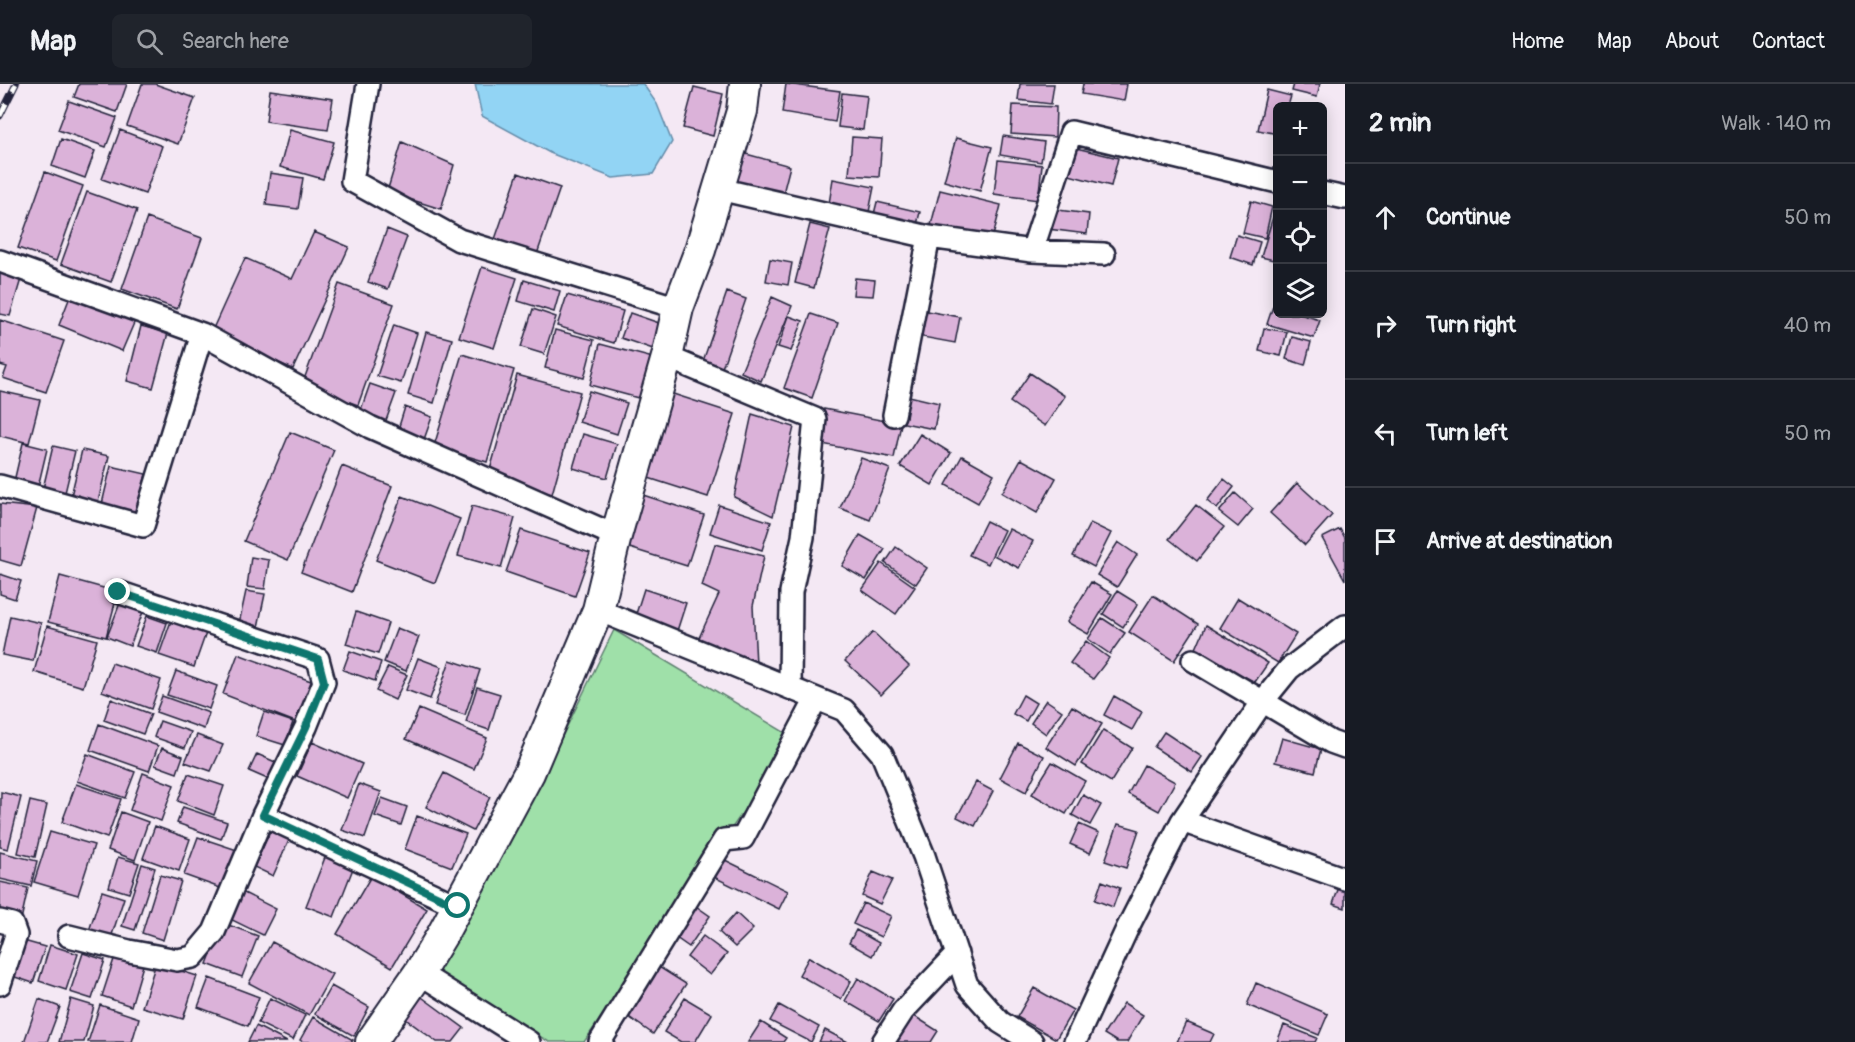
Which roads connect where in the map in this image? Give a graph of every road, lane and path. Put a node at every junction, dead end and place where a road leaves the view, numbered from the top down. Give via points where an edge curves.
1 (368, 84) edge
2 (745, 84) edge
3 (1273, 181) edge
4 (718, 189) junction
5 (1327, 194) edge
6 (1345, 198) edge
7 (929, 237) junction
8 (1032, 251) junction
9 (1104, 254) dead end
10 (0, 261) edge
11 (678, 308) junction
12 (202, 334) junction
13 (667, 357) junction
14 (894, 414) dead end
15 (0, 486) edge
16 (616, 536) junction
17 (118, 592) dead end
18 (598, 610) junction
19 (1345, 626) edge
20 (1193, 660) dead end
21 (790, 688) junction
22 (816, 699) junction
23 (1263, 701) junction
24 (1345, 747) edge
25 (263, 815) junction
26 (1182, 821) junction
27 (1345, 879) edge
28 (458, 906) junction
29 (0, 921) edge
30 (69, 936) dead end
31 (957, 954) junction
32 (419, 973) junction
33 (0, 984) edge
34 (371, 1042) edge
35 (529, 1042) edge
36 (600, 1042) edge
37 (884, 1042) edge
38 (1032, 1042) edge
39 (1075, 1042) edge

1 - 11 street via 352,181 459,240
2 - 4 street via 742,111
3 - 8 street via 1071,132
4 - 7 street
4 - 11 street
5 - 6 street
7 - 8 street
7 - 14 street
8 - 9 street
10 - 12 street
11 - 13 street
12 - 15 street via 144,526
12 - 16 street via 370,427
13 - 16 street
13 - 21 street via 815,418 803,537 791,592
16 - 18 street
17 - 25 street via 318,659 324,682
18 - 21 street
18 - 28 street via 529,773
19 - 23 street via 1289,669
20 - 23 street
21 - 22 street
22 - 31 street via 844,710 882,754 924,856
22 - 36 street via 743,838 724,840
23 - 24 street
23 - 26 street
25 - 28 street
25 - 30 street via 214,932 193,957 177,960
26 - 27 street
26 - 39 street
28 - 32 street
29 - 33 street via 12,924 16,936
31 - 37 street via 903,1011
31 - 38 street via 967,985 1000,1023
32 - 34 street
32 - 35 street

